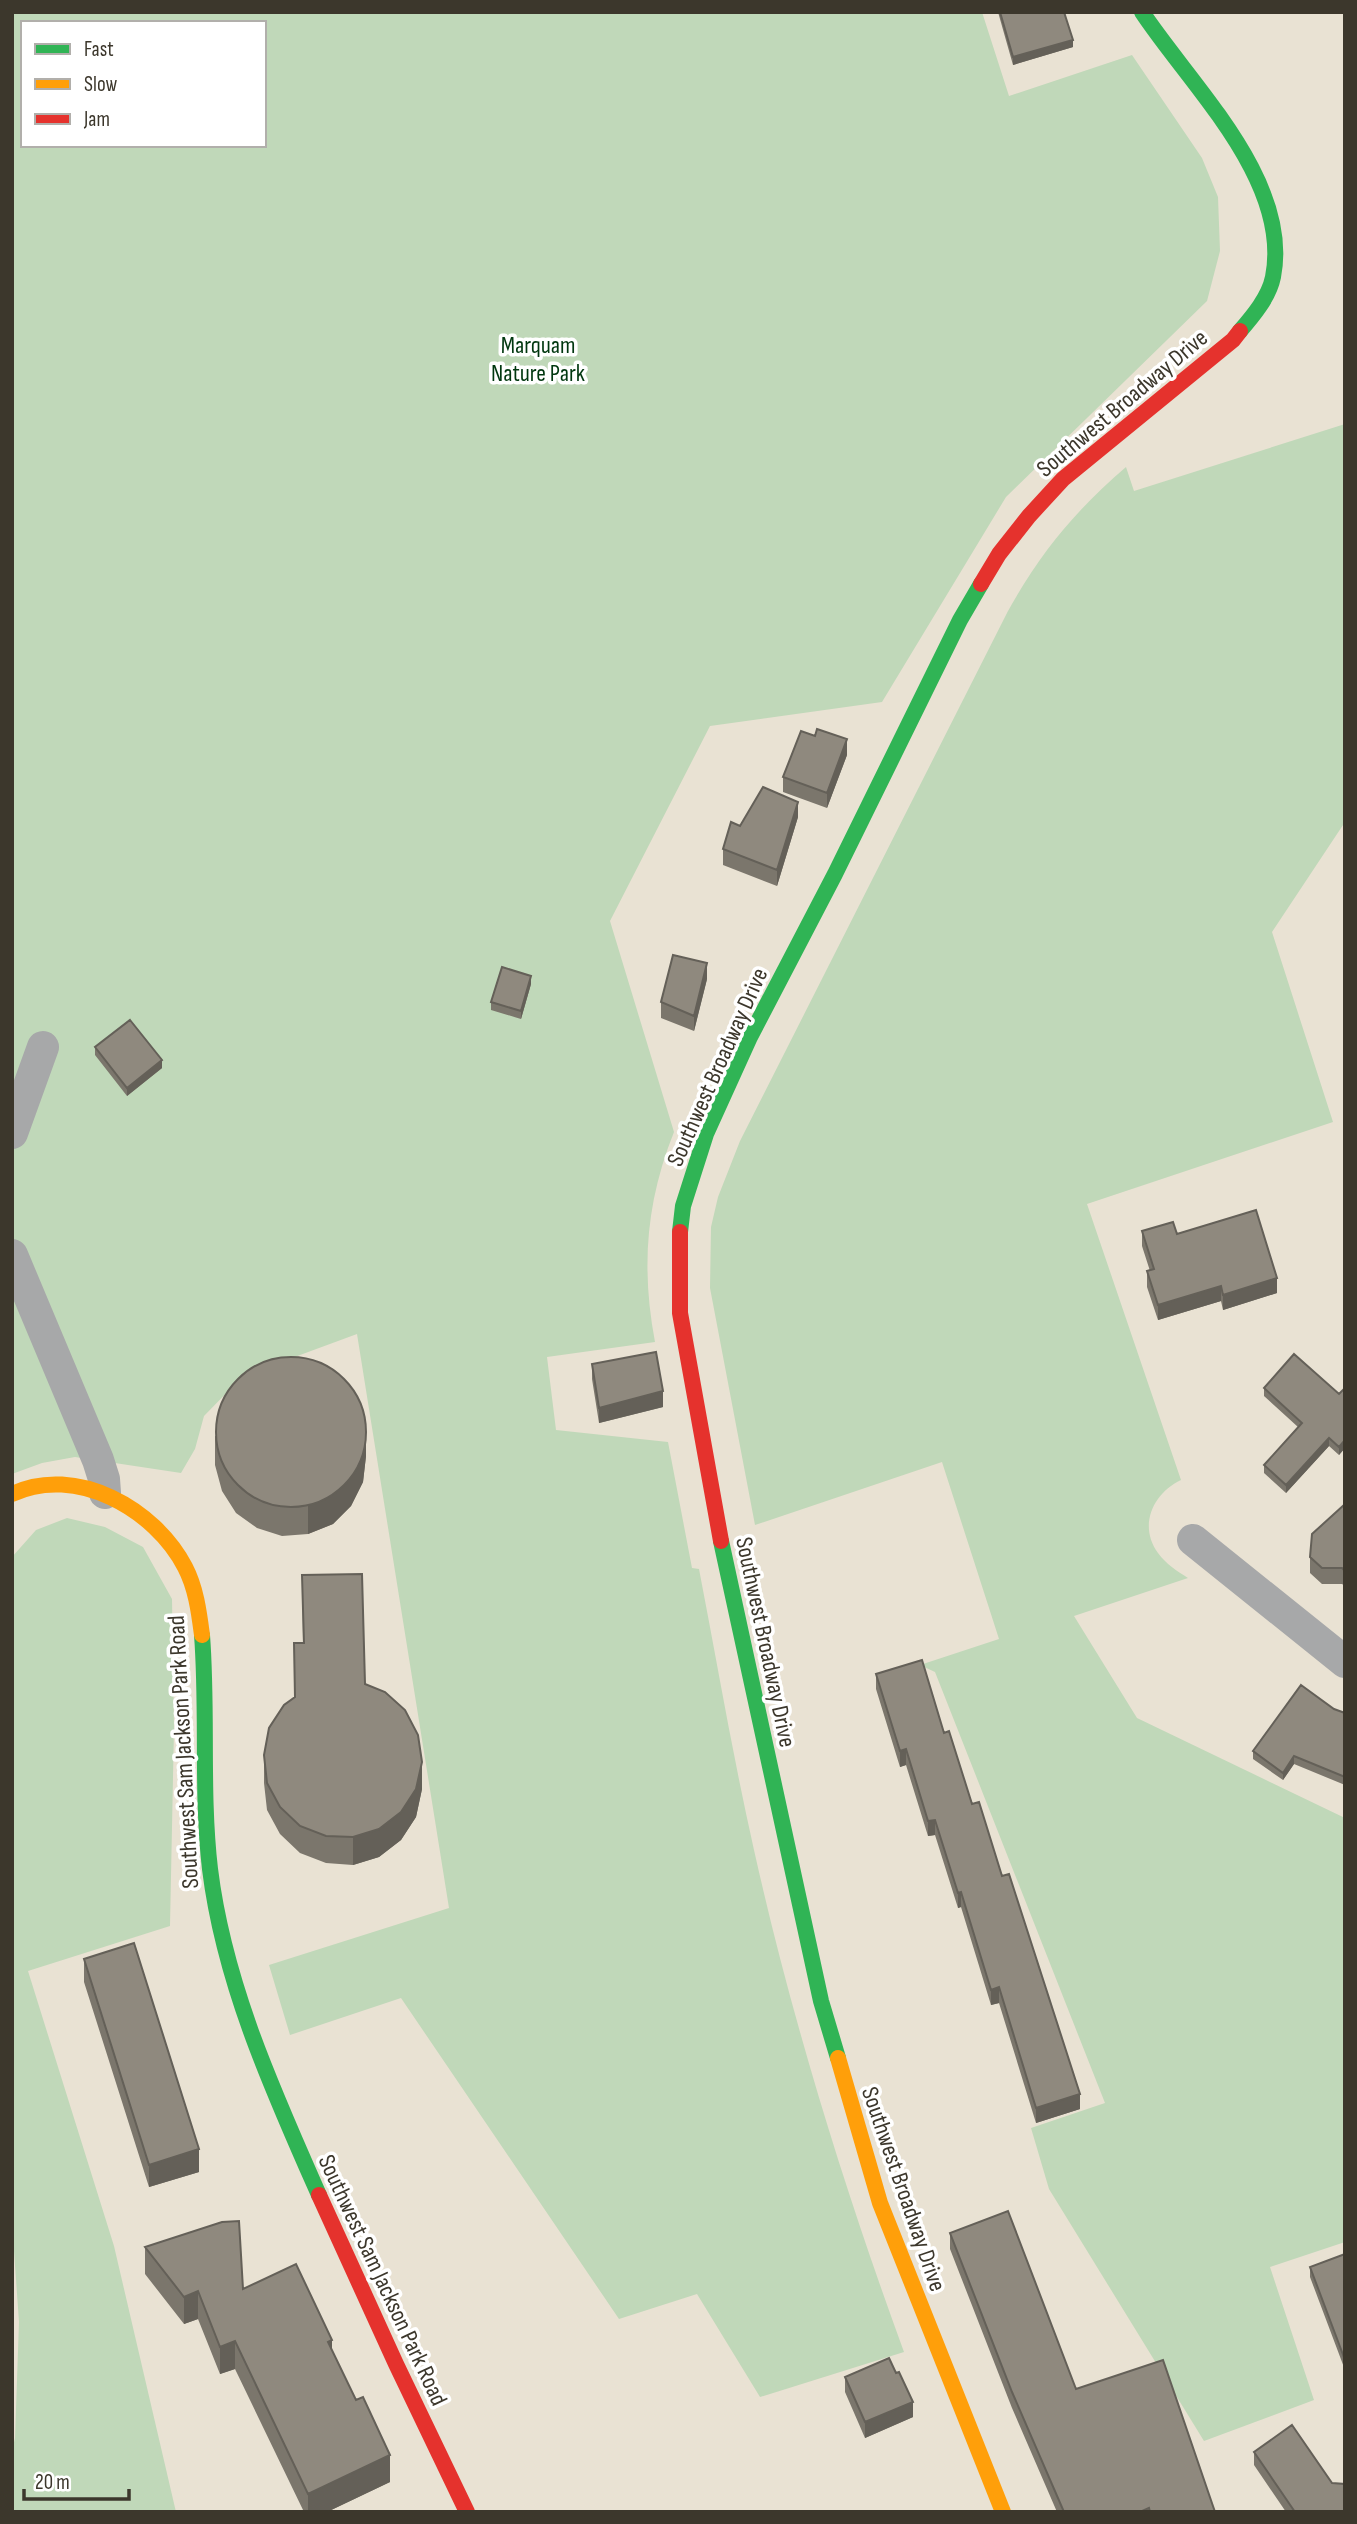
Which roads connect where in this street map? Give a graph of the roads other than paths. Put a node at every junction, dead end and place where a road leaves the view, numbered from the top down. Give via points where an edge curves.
1 (1142, 12) edge
2 (43, 1047) dead end
3 (12, 1133) edge
4 (12, 1255) edge
5 (105, 1493) junction
6 (12, 1494) edge
7 (1193, 1540) dead end
8 (1345, 1662) edge
9 (467, 2512) edge
10 (1003, 2512) edge

1 - 10 street, Southwest Broadway Drive via 1256,174 1273,215 1277,240 1272,280 1233,340 1063,479 999,554 960,620 750,1037 712,1122 683,1206 678,1257 680,1313 723,1550 821,2001 880,2203
2 - 3 street
4 - 5 street via 98,1460
5 - 6 street, Southwest Sam Jackson Park Road via 54,1484 34,1485
5 - 9 street, Southwest Sam Jackson Park Road via 140,1513 172,1544 195,1590 205,1674 205,1825 215,1898 240,1993 285,2121
7 - 8 street

